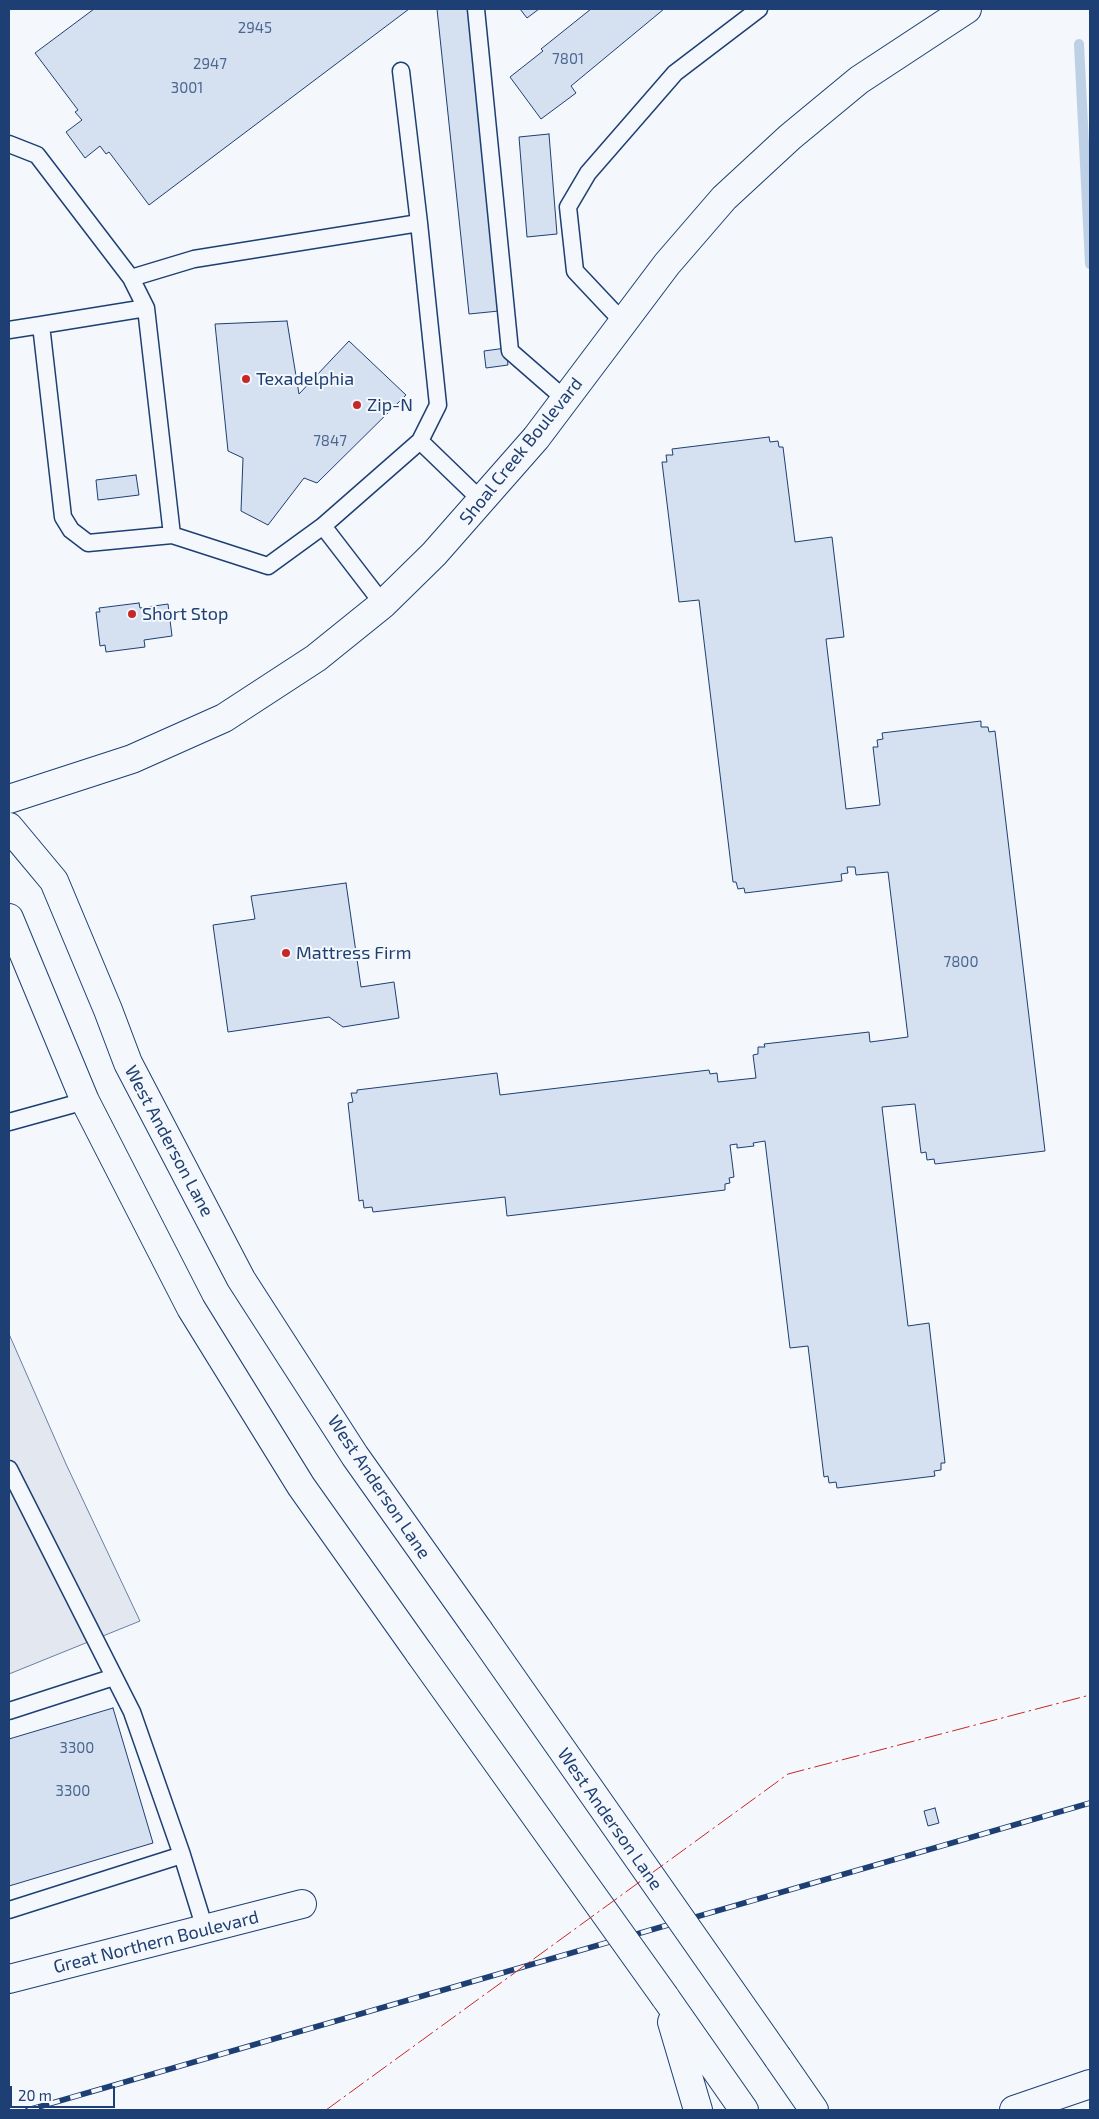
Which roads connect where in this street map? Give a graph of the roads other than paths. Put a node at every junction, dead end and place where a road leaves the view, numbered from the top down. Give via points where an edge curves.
1 (476, 9) edge
2 (759, 9) edge
3 (967, 9) edge
4 (400, 71) dead end
5 (9, 144) edge
6 (419, 223) junction
7 (131, 278) junction
8 (146, 308) junction
9 (623, 322) junction
10 (41, 325) junction
11 (9, 330) edge
12 (565, 399) junction
13 (420, 441) junction
14 (482, 501) junction
15 (323, 526) junction
16 (172, 535) junction
17 (383, 604) junction
18 (9, 799) edge
19 (9, 827) edge
20 (9, 918) edge
21 (85, 1101) junction
22 (9, 1122) edge
23 (9, 1469) edge
24 (114, 1677) junction
25 (9, 1711) edge
26 (182, 1855) junction
27 (302, 1904) dead end
28 (9, 1910) edge
29 (205, 1929) junction
30 (9, 1979) edge
31 (665, 1996) junction
32 (1090, 2084) edge
33 (698, 2110) edge
34 (744, 2110) edge
35 (814, 2110) edge
36 (1014, 2110) edge

1 - 12 lane via 510,351
2 - 9 lane via 675,73 588,173 568,207 575,271
3 - 9 main road, Shoal Creek Boulevard via 859,80 790,137 724,198 667,264
4 - 6 lane
5 - 7 lane via 37,155
6 - 7 lane via 194,260
6 - 13 lane via 438,405
7 - 8 lane
8 - 10 lane
8 - 16 lane
9 - 12 main road, Shoal Creek Boulevard
10 - 11 lane
10 - 16 lane via 62,517 71,530 88,543
12 - 14 main road, Shoal Creek Boulevard
13 - 14 lane
13 - 15 lane
14 - 17 main road, Shoal Creek Boulevard
15 - 16 lane via 268,566
15 - 17 lane
17 - 18 main road, Shoal Creek Boulevard via 316,658 224,718 132,759
19 - 35 main road, West Anderson Lane, bridge via 54,881 128,1063 241,1279 355,1456
20 - 21 main road
21 - 22 lane
21 - 31 main road, bridge via 191,1308 301,1486
23 - 24 lane
24 - 25 lane
24 - 26 lane via 132,1712
26 - 28 lane
26 - 29 lane
27 - 29 main road, Great Northern Boulevard
29 - 30 main road, Great Northern Boulevard
31 - 33 main road
31 - 34 main road
32 - 36 main road

